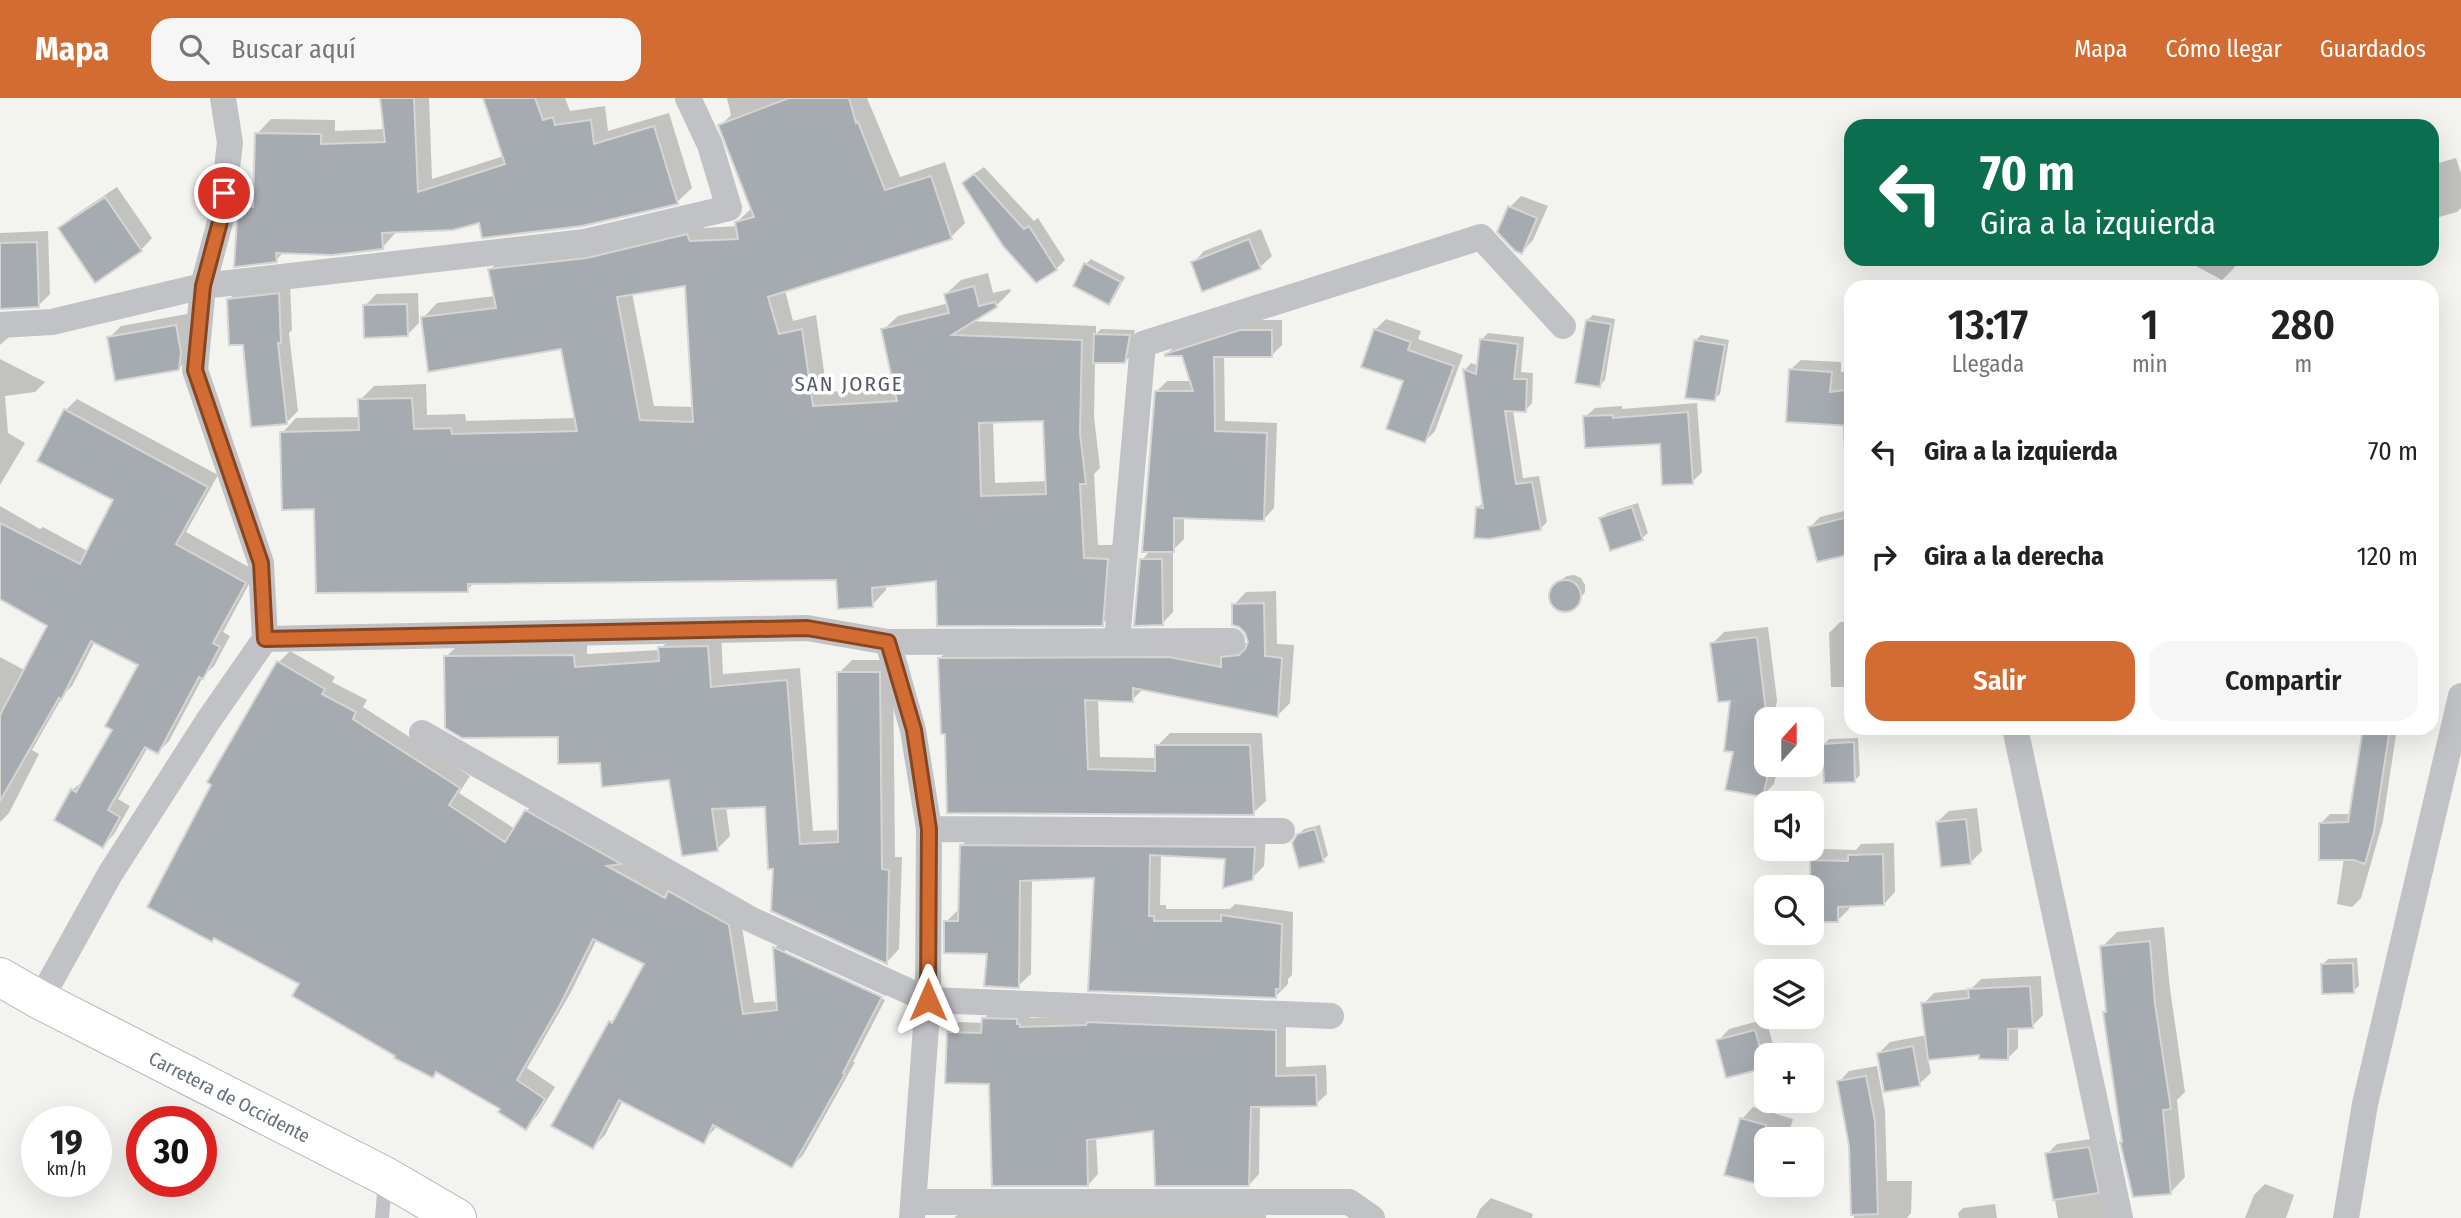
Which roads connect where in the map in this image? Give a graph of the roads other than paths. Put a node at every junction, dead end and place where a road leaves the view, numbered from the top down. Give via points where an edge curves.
1 (223, 98) edge
2 (688, 98) edge
3 (203, 286) junction
4 (0, 325) edge
5 (1563, 326) dead end
6 (265, 639) junction
7 (1117, 641) junction
8 (1232, 641) dead end
9 (888, 642) junction
10 (2461, 696) edge
11 (422, 733) dead end
12 (2016, 735) edge
13 (929, 829) junction
14 (1282, 831) dead end
15 (0, 977) edge
16 (40, 1000) junction
17 (928, 1000) junction
18 (1331, 1016) dead end
19 (385, 1176) junction
20 (913, 1210) edge
21 (447, 1215) edge
22 (383, 1218) edge
23 (1372, 1218) edge
24 (2120, 1218) edge
25 (2346, 1218) edge

1 - 3 street via 230,143 221,218
2 - 3 street via 710,145 729,208 585,242
3 - 4 street via 52,322
3 - 6 street via 195,370 261,563
5 - 7 street via 1482,237 1143,344
6 - 9 street via 807,628
6 - 16 street via 110,874
7 - 8 street
7 - 9 street
9 - 13 street via 914,730
10 - 25 street via 2365,1104
11 - 17 street via 752,920
12 - 24 street
13 - 14 street
13 - 17 street
15 - 16 main road, Carretera de Occidente
16 - 19 main road, Carretera de Occidente
17 - 18 street
17 - 20 street
19 - 21 main road, Carretera de Occidente
19 - 22 lane
20 - 23 street via 1349,1202

